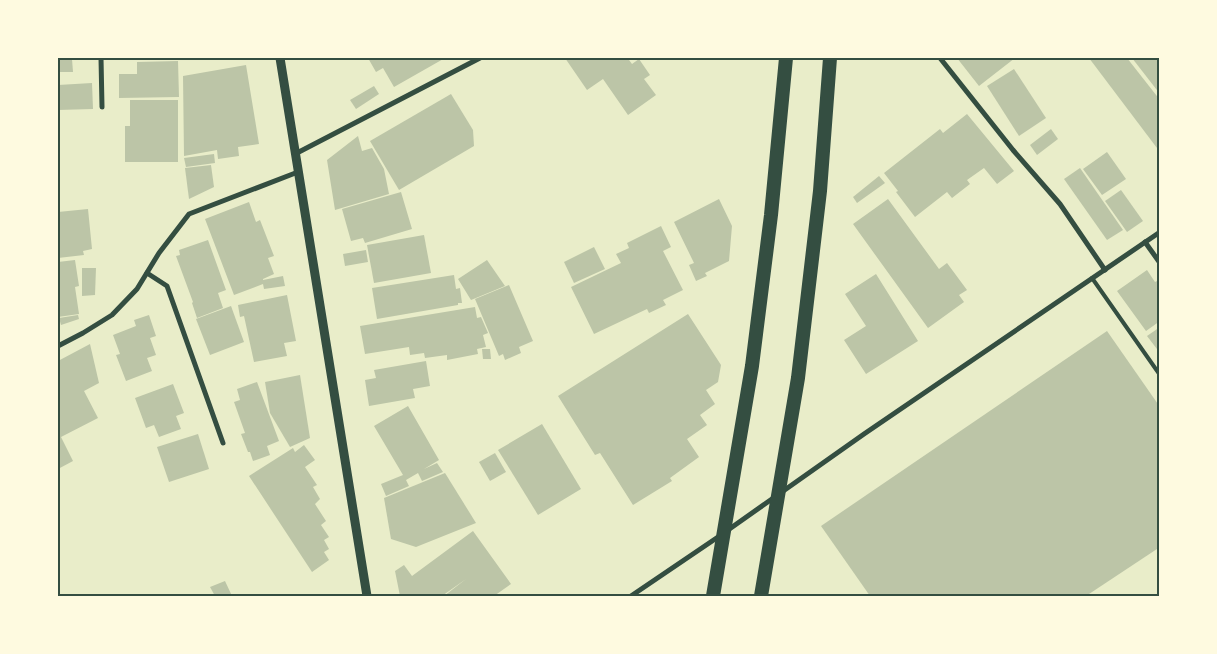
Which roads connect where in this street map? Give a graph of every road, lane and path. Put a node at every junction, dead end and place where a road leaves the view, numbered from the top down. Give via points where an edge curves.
1 (101, 58) edge
2 (280, 58) edge
3 (480, 58) edge
4 (786, 58) edge
5 (830, 58) edge
6 (940, 58) edge
7 (102, 107) dead end
8 (295, 154) junction
9 (298, 172) junction
10 (1160, 232) edge
11 (1145, 242) junction
12 (1160, 263) edge
13 (1105, 270) junction
14 (147, 273) junction
15 (1092, 278) junction
16 (58, 346) edge
17 (1160, 375) edge
18 (223, 443) dead end
19 (778, 495) junction
20 (724, 533) junction
21 (367, 596) edge
22 (631, 596) edge
23 (713, 596) edge
24 (761, 596) edge

1 - 7 street
2 - 8 street
3 - 8 street
4 - 20 highway via 753,356
5 - 19 highway via 820,191 798,378
6 - 13 street via 1060,204
8 - 9 street
9 - 14 street via 189,214
9 - 21 street
10 - 11 street
11 - 12 street
11 - 13 street
13 - 15 street
14 - 16 street via 137,289 112,314
14 - 18 street via 167,286
15 - 17 lane
15 - 19 street
19 - 20 street
19 - 24 highway
20 - 22 street
20 - 23 highway

